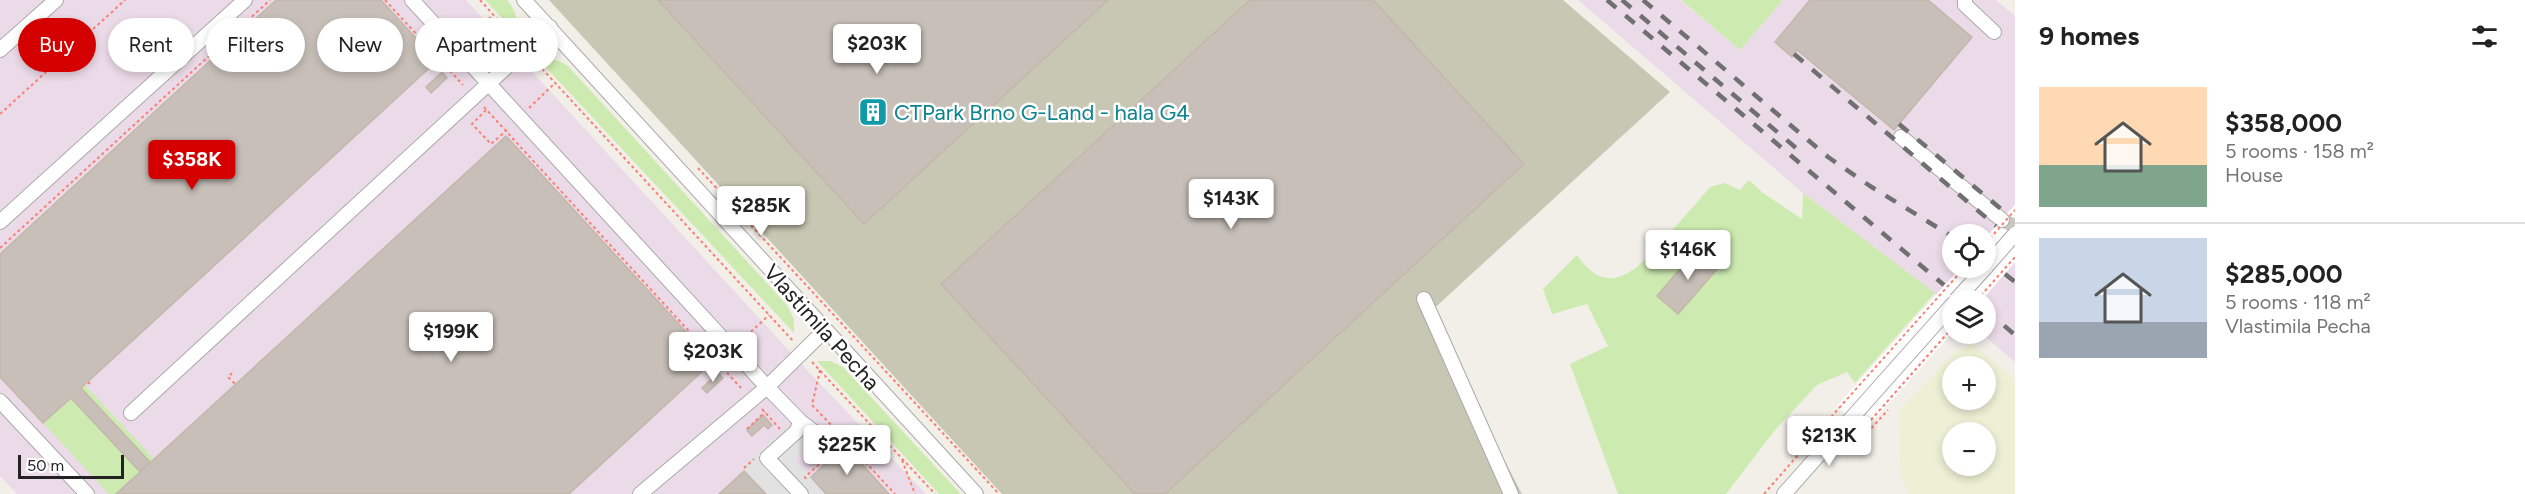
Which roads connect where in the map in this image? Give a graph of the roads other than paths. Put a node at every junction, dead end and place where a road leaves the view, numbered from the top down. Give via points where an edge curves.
1 (56, 0) edge
2 (245, 0) edge
3 (412, 0) edge
4 (524, 0) edge
5 (1965, 0) edge
6 (541, 18) edge
7 (1995, 32) dead end
8 (558, 36) edge
9 (0, 50) edge
10 (501, 72) edge
11 (489, 83) junction
12 (1901, 137) dead end
13 (2002, 220) tunnel mouth
14 (0, 222) edge
15 (2015, 234) edge
16 (1996, 256) edge
17 (1976, 278) edge
18 (1965, 290) edge
19 (1424, 299) dead end
20 (1942, 316) edge
21 (825, 330) junction
22 (767, 387) junction
23 (0, 401) edge
24 (131, 413) dead end
25 (803, 416) junction
26 (842, 449) road end
27 (87, 494) edge
28 (640, 494) edge
29 (801, 494) edge
30 (976, 494) edge
31 (1510, 494) edge
32 (1784, 494) edge

1 - 9 street
2 - 14 street
3 - 11 street
4 - 6 street, Vlastimila Pecha
5 - 7 street via 1965,5
8 - 21 street, Vlastimila Pecha
10 - 11 street
11 - 22 street
11 - 24 street
12 - 13 street
15 - 16 street, bridge
17 - 18 street, bridge
19 - 31 street
20 - 32 street
21 - 22 street
21 - 30 street, Vlastimila Pecha
22 - 25 street
22 - 28 street
23 - 27 street
25 - 26 street
25 - 29 street via 797,431 767,459

